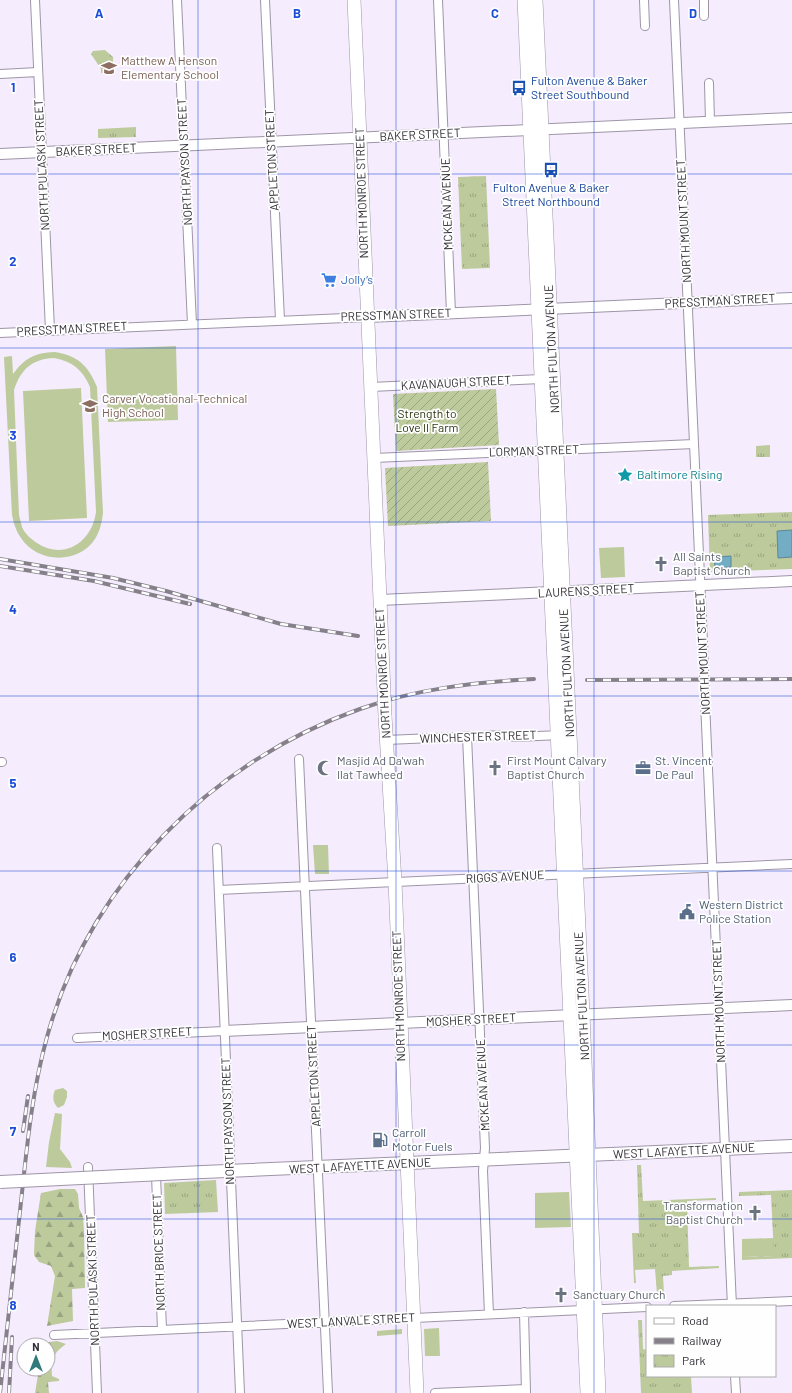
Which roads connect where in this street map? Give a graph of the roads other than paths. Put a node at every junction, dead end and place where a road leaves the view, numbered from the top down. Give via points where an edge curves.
1 (35, 0) edge
2 (177, 0) edge
3 (265, 0) edge
4 (354, 0) edge
5 (438, 0) edge
6 (524, 0) edge
7 (536, 0) edge
8 (644, 0) edge
9 (674, 0) edge
10 (704, 0) edge
11 (704, 16) dead end
12 (645, 26) dead end
13 (38, 72) junction
14 (0, 74) edge
15 (709, 83) dead end
16 (792, 118) edge
17 (710, 122) junction
18 (680, 123) junction
19 (535, 130) junction
20 (444, 134) junction
21 (360, 138) junction
22 (272, 142) junction
23 (184, 146) junction
24 (42, 153) junction
25 (0, 154) edge
26 (792, 298) edge
27 (688, 303) junction
28 (544, 309) junction
29 (451, 313) junction
30 (368, 317) junction
31 (280, 320) junction
32 (192, 324) junction
33 (50, 330) junction
34 (0, 332) edge
35 (541, 379) junction
36 (371, 387) junction
37 (694, 444) junction
38 (550, 450) junction
39 (374, 458) junction
40 (792, 581) edge
41 (700, 586) junction
42 (557, 592) junction
43 (380, 600) junction
44 (563, 735) junction
45 (467, 736) junction
46 (386, 740) junction
47 (300, 759) dead end
48 (217, 848) dead end
49 (792, 864) edge
50 (713, 867) junction
51 (570, 873) junction
52 (473, 878) junction
53 (395, 882) junction
54 (305, 886) junction
55 (218, 890) junction
56 (792, 1005) edge
57 (719, 1008) junction
58 (577, 1015) junction
59 (480, 1019) junction
60 (400, 1023) junction
61 (312, 1027) junction
62 (224, 1031) junction
63 (78, 1038) dead end
64 (792, 1146) edge
65 (725, 1149) junction
66 (583, 1156) junction
67 (484, 1160) junction
68 (406, 1163) junction
69 (88, 1167) dead end
70 (318, 1167) junction
71 (230, 1171) junction
72 (88, 1178) junction
73 (0, 1182) edge
74 (792, 1301) edge
75 (732, 1305) edge
76 (646, 1307) edge
77 (589, 1309) junction
78 (524, 1312) junction
79 (489, 1314) junction
80 (413, 1318) junction
81 (325, 1322) junction
82 (237, 1326) junction
83 (162, 1330) junction
84 (95, 1333) junction
85 (54, 1335) dead end
86 (735, 1377) edge
87 (526, 1391) edge
88 (97, 1393) edge
89 (240, 1393) edge
90 (328, 1393) edge
91 (417, 1393) edge
92 (435, 1393) edge
93 (587, 1393) edge
94 (599, 1393) edge
95 (736, 1393) edge

1 - 13 street, NORTH PULASKI STREET
2 - 23 street, NORTH PAYSON STREET
3 - 22 street, APPLETON STREET
4 - 21 main road, NORTH MONROE STREET
5 - 20 street, MCKEAN AVENUE
6 - 19 main road, NORTH FULTON AVENUE
7 - 19 main road, NORTH FULTON AVENUE
8 - 12 street
9 - 18 street, NORTH MOUNT STREET
10 - 11 street
13 - 14 street
13 - 24 street, NORTH PULASKI STREET
15 - 17 street
16 - 17 street, BAKER STREET
17 - 18 street, BAKER STREET
18 - 19 street, BAKER STREET
18 - 27 street, NORTH MOUNT STREET
19 - 20 street, BAKER STREET
19 - 28 main road, NORTH FULTON AVENUE
20 - 21 street, BAKER STREET
20 - 29 street, MCKEAN AVENUE
21 - 22 street, BAKER STREET
21 - 30 main road, NORTH MONROE STREET
22 - 23 street, BAKER STREET
22 - 31 street, APPLETON STREET
23 - 24 street, BAKER STREET
23 - 32 street, NORTH PAYSON STREET
24 - 25 street, BAKER STREET
24 - 33 street, NORTH PULASKI STREET
26 - 27 street, PRESSTMAN STREET
27 - 28 street, PRESSTMAN STREET
27 - 37 street, NORTH MOUNT STREET
28 - 29 street, PRESSTMAN STREET
28 - 35 main road, NORTH FULTON AVENUE
28 - 38 main road, NORTH FULTON AVENUE
29 - 30 street, PRESSTMAN STREET
30 - 31 street, PRESSTMAN STREET
30 - 36 main road, NORTH MONROE STREET
31 - 32 street, PRESSTMAN STREET
32 - 33 street, PRESSTMAN STREET
33 - 34 street, PRESSTMAN STREET
35 - 36 street, KAVANAUGH STREET
35 - 38 main road, NORTH FULTON AVENUE
36 - 39 main road, NORTH MONROE STREET
37 - 38 street, LORMAN STREET
37 - 41 street, NORTH MOUNT STREET
38 - 39 street, LORMAN STREET
38 - 42 main road, NORTH FULTON AVENUE
39 - 43 main road, NORTH MONROE STREET
40 - 41 street, LAURENS STREET
41 - 42 street, LAURENS STREET
41 - 50 street, NORTH MOUNT STREET, bridge
42 - 43 street, LAURENS STREET
42 - 44 main road, NORTH FULTON AVENUE
43 - 46 main road, NORTH MONROE STREET, bridge
44 - 45 street, WINCHESTER STREET
44 - 51 main road, NORTH FULTON AVENUE
45 - 46 street, WINCHESTER STREET
45 - 52 street, MCKEAN AVENUE
46 - 53 main road, NORTH MONROE STREET
47 - 54 street, APPLETON STREET
48 - 55 street, NORTH PAYSON STREET
49 - 50 street, RIGGS AVENUE
50 - 51 street, RIGGS AVENUE
50 - 57 street, NORTH MOUNT STREET
51 - 52 street, RIGGS AVENUE
51 - 58 main road, NORTH FULTON AVENUE
52 - 53 street, RIGGS AVENUE
52 - 59 street, MCKEAN AVENUE
53 - 54 street, RIGGS AVENUE
53 - 60 main road, NORTH MONROE STREET
54 - 55 street, RIGGS AVENUE
54 - 61 street, APPLETON STREET
55 - 62 street, NORTH PAYSON STREET
56 - 57 street, MOSHER STREET
57 - 58 street, MOSHER STREET
57 - 65 street, NORTH MOUNT STREET
58 - 59 street, MOSHER STREET
58 - 66 main road, NORTH FULTON AVENUE
59 - 60 street, MOSHER STREET
59 - 67 street, MCKEAN AVENUE
60 - 61 street, MOSHER STREET
60 - 68 main road, NORTH MONROE STREET
61 - 62 street, MOSHER STREET
61 - 70 street, APPLETON STREET
62 - 63 street, MOSHER STREET
62 - 71 street, NORTH PAYSON STREET
64 - 65 main road, WEST LAFAYETTE AVENUE
65 - 66 main road, WEST LAFAYETTE AVENUE
65 - 75 street, NORTH MOUNT STREET
66 - 67 main road, WEST LAFAYETTE AVENUE
66 - 77 main road, NORTH FULTON AVENUE
67 - 68 main road, WEST LAFAYETTE AVENUE
67 - 79 street, MCKEAN AVENUE
68 - 70 main road, WEST LAFAYETTE AVENUE
68 - 80 main road, NORTH MONROE STREET
69 - 72 street, NORTH PULASKI STREET
70 - 71 main road, WEST LAFAYETTE AVENUE
70 - 81 street, APPLETON STREET
71 - 73 main road, WEST LAFAYETTE AVENUE, bridge
71 - 82 street, NORTH PAYSON STREET
72 - 83 street, NORTH BRICE STREET via 156,1175
72 - 84 street, NORTH PULASKI STREET
74 - 75 street
76 - 77 street, WEST LANVALE STREET
77 - 78 street, WEST LANVALE STREET
77 - 93 main road, NORTH FULTON AVENUE
77 - 94 main road, NORTH FULTON AVENUE
78 - 79 street, WEST LANVALE STREET
78 - 87 street
79 - 80 street, WEST LANVALE STREET
80 - 81 street, WEST LANVALE STREET
80 - 91 main road, NORTH MONROE STREET
81 - 82 street, WEST LANVALE STREET
81 - 90 street, APPLETON STREET
82 - 83 street, WEST LANVALE STREET
82 - 89 street, NORTH PAYSON STREET
83 - 84 street, WEST LANVALE STREET
84 - 85 street, WEST LANVALE STREET
84 - 88 street, NORTH PULASKI STREET
86 - 95 street
87 - 92 street

